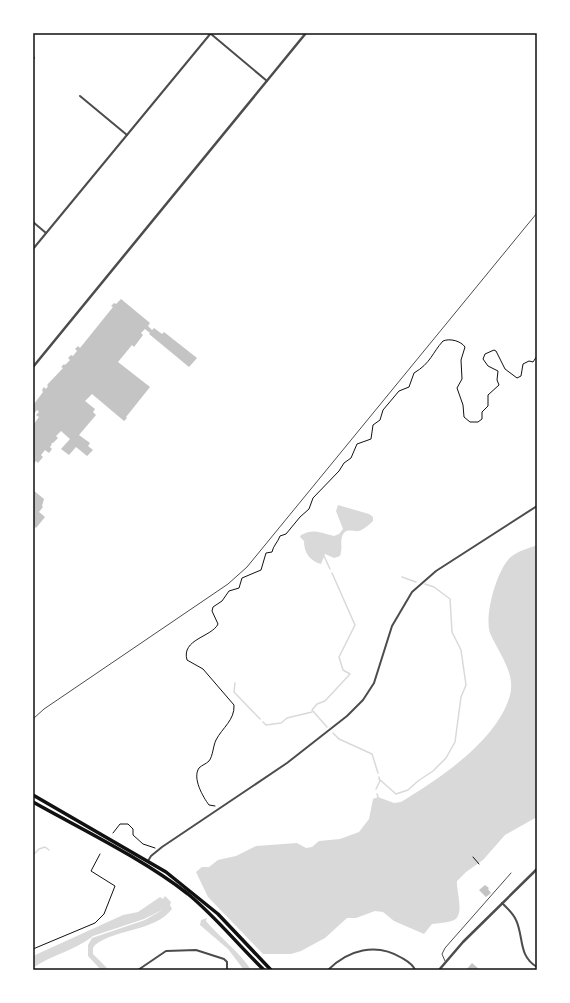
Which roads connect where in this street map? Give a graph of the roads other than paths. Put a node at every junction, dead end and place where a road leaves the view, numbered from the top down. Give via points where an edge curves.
1 (210, 33) edge
2 (306, 33) edge
3 (267, 80) junction
4 (80, 96) dead end
5 (127, 135) junction
6 (537, 213) edge
7 (33, 222) edge
8 (46, 233) junction
9 (33, 249) edge
10 (33, 367) edge
11 (537, 506) edge
12 (33, 719) edge
13 (33, 795) edge
14 (33, 802) edge
15 (148, 861) junction
16 (537, 869) edge
17 (512, 873) dead end
18 (502, 903) junction
19 (446, 962) junction
20 (537, 967) edge
21 (138, 970) edge
22 (227, 970) edge
23 (264, 970) edge
24 (271, 970) edge
25 (328, 970) edge
26 (415, 970) edge
27 (439, 970) edge

1 - 3 street
1 - 5 street
2 - 3 street
3 - 10 street
4 - 5 street
5 - 8 street
6 - 12 lane via 247,567 228,584
7 - 8 street
8 - 9 street
11 - 15 street via 436,571 412,592 392,626 374,683 366,696 347,716 287,763 158,850
13 - 15 main road
14 - 23 main road via 175,885 214,918
15 - 24 main road via 205,902
16 - 18 street
17 - 19 lane via 445,948 442,954
18 - 19 street
18 - 20 street via 516,919 525,956
19 - 27 street
21 - 22 street via 166,951 196,950 224,959 227,962
25 - 26 street via 345,956 374,949 395,954 412,965

